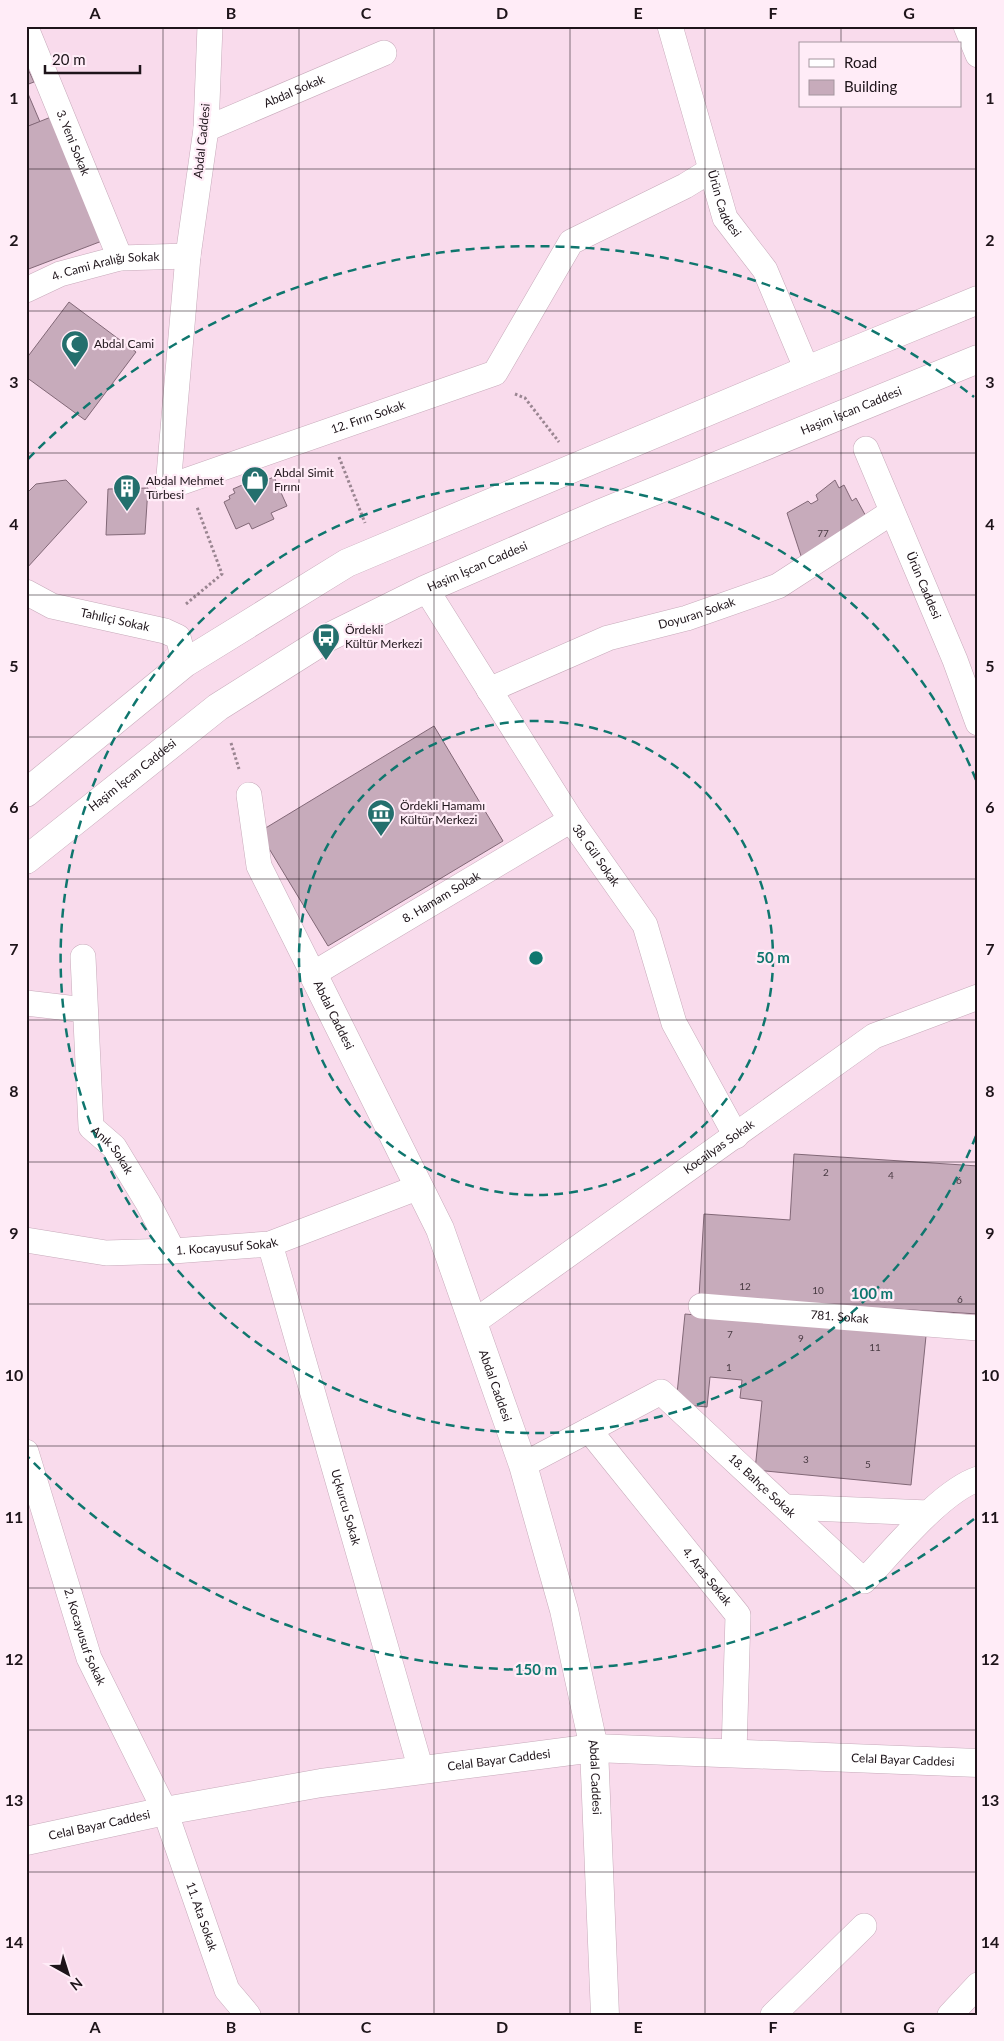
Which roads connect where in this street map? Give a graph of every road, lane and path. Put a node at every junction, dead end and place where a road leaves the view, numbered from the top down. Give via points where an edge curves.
1 (210, 26) edge
2 (670, 26) edge
3 (966, 26) edge
4 (26, 28) edge
5 (384, 53) dead end
6 (978, 55) edge
7 (206, 129) junction
8 (712, 170) junction
9 (188, 256) junction
10 (120, 258) junction
11 (26, 290) edge
12 (978, 300) edge
13 (978, 359) edge
14 (807, 370) junction
15 (502, 382) junction
16 (328, 431) junction
17 (559, 442) dead end
18 (866, 449) dead end
19 (187, 480) junction
20 (892, 512) junction
21 (365, 523) dead end
22 (426, 589) junction
23 (26, 592) edge
24 (186, 604) dead end
25 (184, 663) junction
26 (489, 690) junction
27 (977, 716) edge
28 (26, 793) edge
29 (249, 795) dead end
30 (571, 820) junction
31 (48, 843) junction
32 (26, 860) edge
33 (26, 865) edge
34 (83, 957) dead end
35 (313, 974) junction
36 (978, 997) edge
37 (26, 1003) edge
38 (85, 1010) junction
39 (736, 1136) junction
40 (419, 1187) junction
41 (26, 1240) edge
42 (270, 1244) junction
43 (173, 1251) junction
44 (701, 1306) dead end
45 (474, 1322) junction
46 (978, 1328) edge
47 (588, 1430) junction
48 (26, 1452) edge
49 (523, 1465) junction
50 (978, 1479) edge
51 (786, 1507) junction
52 (928, 1513) junction
53 (594, 1748) junction
54 (734, 1753) junction
55 (978, 1763) edge
56 (421, 1770) junction
57 (166, 1812) junction
58 (26, 1841) edge
59 (864, 1926) dead end
60 (978, 1985) edge
61 (248, 2015) edge
62 (605, 2015) edge
63 (773, 2015) edge
64 (950, 2015) edge

1 - 7 street, Abdal Caddesi
2 - 8 street, Ürün Caddesi
3 - 6 street
4 - 10 street, 3. Yeni Sokak
5 - 7 street, Abdal Sokak
7 - 9 street, Abdal Caddesi
8 - 14 street, Ürün Caddesi via 725,218 766,270
8 - 15 street via 571,242
9 - 10 street, 4. Cami Aralığı Sokak
9 - 19 street, 12. Fırın Sokak via 168,487
10 - 11 street, 4. Cami Aralığı Sokak via 60,274
12 - 14 main road
13 - 22 main road, Haşim İşcan Caddesi via 601,513
14 - 25 main road via 347,563
15 - 16 street, 12. Fırın Sokak
15 - 17 path via 525,398
16 - 19 street, 12. Fırın Sokak
16 - 21 path
18 - 20 street, Ürün Caddesi
19 - 24 path via 222,574
20 - 26 street, Doyuran Sokak via 778,586 687,618 608,638
20 - 27 street, Ürün Caddesi
22 - 26 street, 38. Gül Sokak
22 - 31 main road, Haşim İşcan Caddesi via 329,637 218,707
23 - 25 street, Tahıliçi Sokak via 52,606 165,631 178,638
25 - 28 main road
26 - 30 street, 38. Gül Sokak
29 - 35 street, Abdal Caddesi via 258,866
30 - 35 street, 8. Hamam Sokak
30 - 39 street, 38. Gül Sokak via 645,925 674,1023
31 - 32 main road, Haşim İşcan Caddesi
31 - 33 main road
34 - 38 street, Anık Sokak
35 - 40 main road, Abdal Caddesi
36 - 39 street, Kocailyas Sokak via 874,1036
37 - 38 street
38 - 43 street, Anık Sokak via 91,1127 114,1147
39 - 45 street, Kocailyas Sokak
40 - 42 street, 1. Kocayusuf Sokak
40 - 45 main road, Abdal Caddesi via 440,1229
41 - 43 street, 1. Kocayusuf Sokak via 106,1253
42 - 43 street, 1. Kocayusuf Sokak
42 - 56 street, Uçkurcu Sokak
44 - 46 street, 781. Sokak
45 - 49 main road, Abdal Caddesi
47 - 49 street, 18. Bahçe Sokak
47 - 51 street, 18. Bahçe Sokak via 661,1392
47 - 54 street, 4. Aras Sokak via 738,1615
48 - 57 street, 2. Kocayusuf Sokak via 89,1658
49 - 53 main road, Abdal Caddesi via 564,1610
50 - 52 street, 18. Bahçe Sokak via 965,1483
51 - 52 street
51 - 52 street, 18. Bahçe Sokak via 864,1581
53 - 54 main road, Celal Bayar Caddesi
53 - 56 main road, Celal Bayar Caddesi
53 - 62 main road, Abdal Caddesi
54 - 55 main road, Celal Bayar Caddesi
56 - 57 main road, Celal Bayar Caddesi via 321,1783
57 - 58 main road, Celal Bayar Caddesi
57 - 61 street, 11. Ata Sokak via 227,1990
59 - 63 street
60 - 64 street

